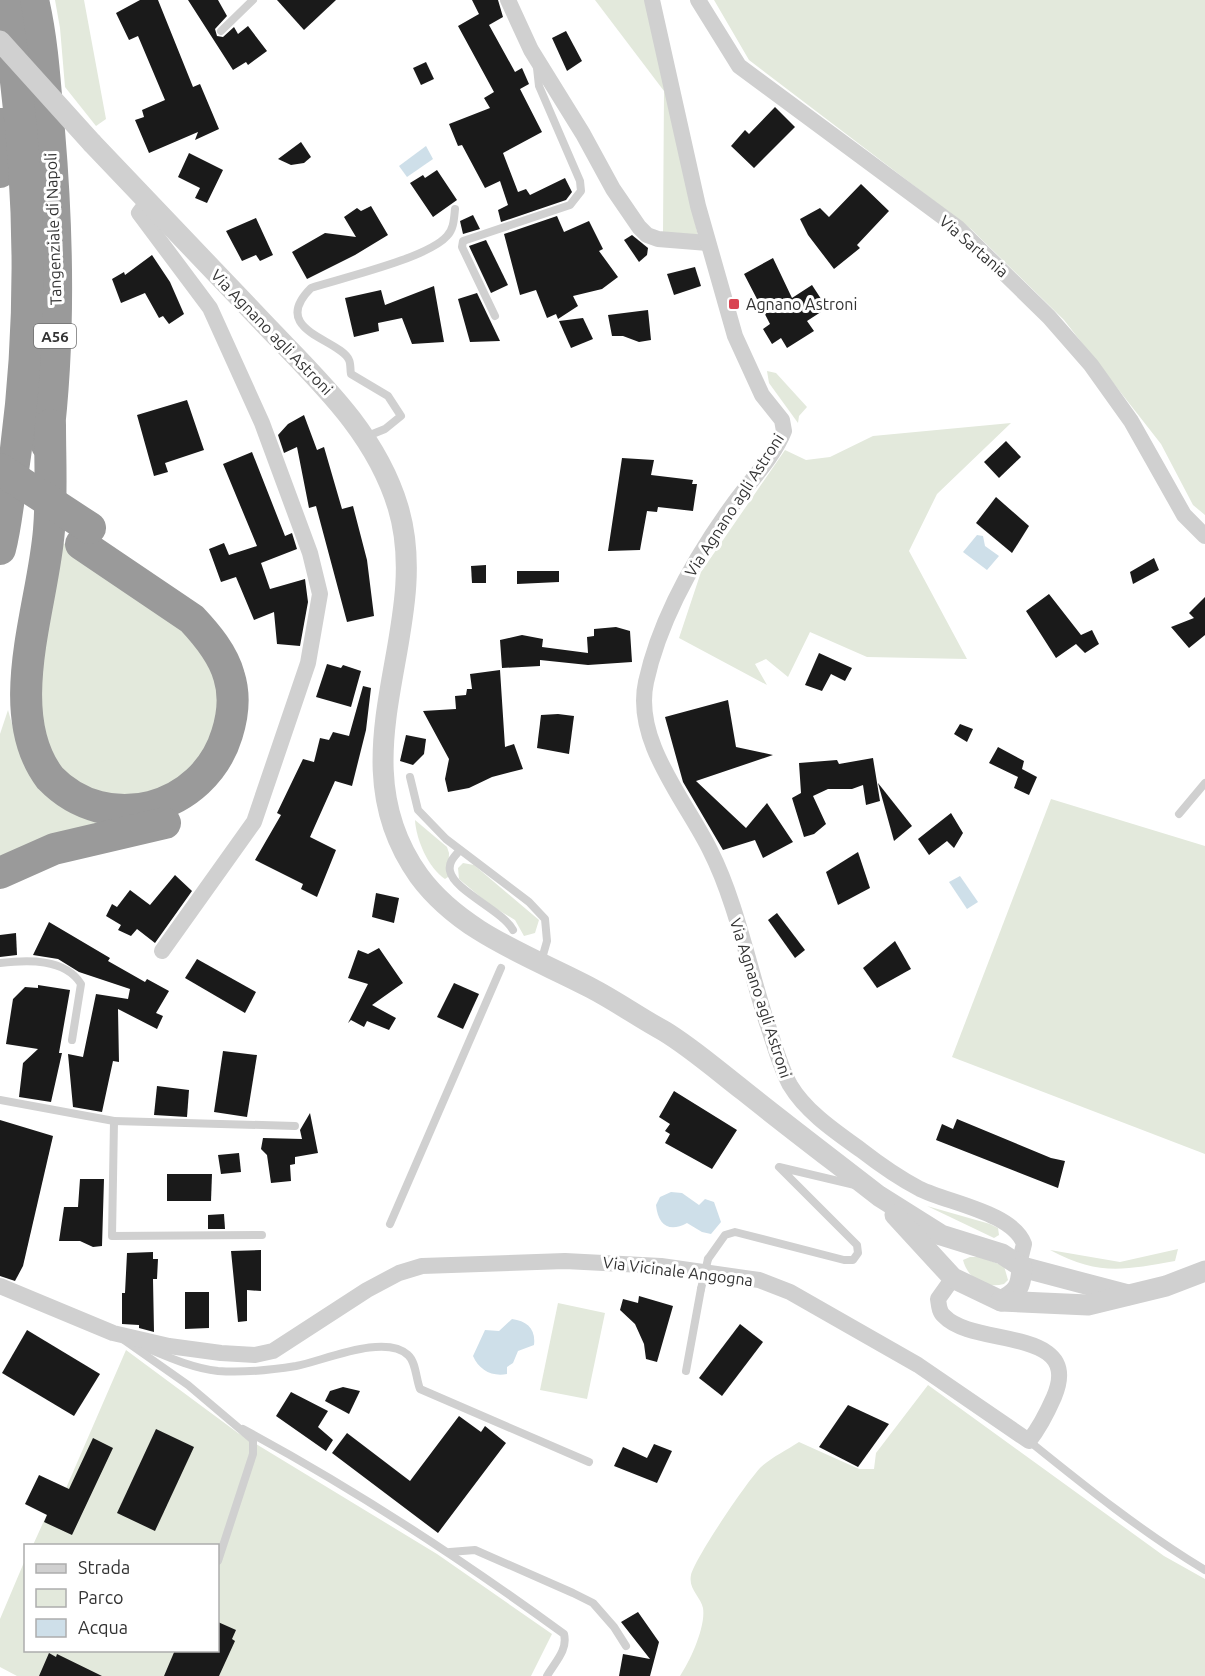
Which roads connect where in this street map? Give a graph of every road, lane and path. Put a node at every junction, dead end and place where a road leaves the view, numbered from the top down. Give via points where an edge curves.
1 (4, 0) edge
2 (33, 0) edge
3 (253, 0) edge
4 (508, 0) edge
5 (652, 0) edge
6 (698, 0) edge
7 (221, 31) dead end
8 (0, 41) edge
9 (537, 59) junction
10 (0, 102) edge
11 (0, 172) edge
12 (148, 201) junction
13 (455, 209) dead end
14 (708, 243) junction
15 (495, 316) dead end
16 (50, 425) junction
17 (364, 438) junction
18 (0, 469) edge
19 (0, 489) edge
20 (86, 536) junction
21 (1205, 536) edge
22 (0, 549) edge
23 (0, 669) edge
24 (410, 777) dead end
25 (1205, 783) edge
26 (1179, 814) dead end
27 (460, 850) junction
28 (0, 873) edge
29 (513, 930) dead end
30 (162, 951) dead end
31 (0, 963) edge
32 (541, 963) junction
33 (501, 968) dead end
34 (72, 1040) dead end
35 (0, 1100) edge
36 (114, 1120) junction
37 (295, 1126) dead end
38 (874, 1192) junction
39 (390, 1224) dead end
40 (262, 1235) dead end
41 (977, 1247) junction
42 (1014, 1261) junction
43 (1205, 1271) edge
44 (956, 1279) junction
45 (0, 1286) edge
46 (1128, 1295) junction
47 (1001, 1300) junction
48 (114, 1333) junction
49 (686, 1371) dead end
50 (243, 1429) junction
51 (1029, 1441) junction
52 (589, 1462) dead end
53 (449, 1552) junction
54 (219, 1558) edge
55 (1205, 1570) edge
56 (626, 1646) dead end
57 (547, 1676) edge

1 - 22 highway, Tangenziale di Napoli / A56 via 20,111 28,301 22,410
2 - 16 highway, Tangenziale di Napoli / A56 via 41,35 56,213 57,294
3 - 7 lane
4 - 9 street
5 - 14 street, Via Agnano agli Astroni
6 - 21 street, Via Sartania via 739,66 958,228 1049,317 1117,401 1184,515
8 - 12 street, Via Agnano agli Astroni, bridge
9 - 14 street via 639,227 658,239
9 - 15 lane via 539,86 581,191 570,205 462,241
10 - 11 highway via 4,157
12 - 17 street, Via Agnano agli Astroni via 335,396
12 - 30 street via 139,213 210,308 262,423 310,553 320,594 308,663 254,822
13 - 17 lane via 454,224 447,236 429,247 311,288 302,300 299,315 304,327 343,353 349,360 351,374 388,396 401,416
14 - 42 street, Via Agnano agli Astroni via 735,336 762,394 782,420 784,431 698,554 678,597 645,686 653,745 711,850 790,1085 829,1126 888,1170 921,1189 982,1212 1016,1230 1024,1244
16 - 20 highway via 49,531 21,680 20,718 24,735 49,777 74,796 112,810 151,808 187,792 206,775 222,751 233,699 229,675 207,635 192,619
16 - 23 highway, Tangenziale di Napoli / A56 via 32,547
17 - 32 street, Via Agnano agli Astroni via 388,480 399,510 405,547 403,602 382,757 383,783 404,853 420,877 459,918
18 - 20 highway, bridge
19 - 20 highway
20 - 28 highway via 187,595 220,624 249,680 247,740 232,771 211,797 186,815 153,828 54,849
24 - 27 lane via 418,810
25 - 26 lane
27 - 29 lane via 451,860 450,871 455,879 480,903 507,920
27 - 32 lane via 529,902 544,919 547,941
31 - 34 lane via 31,960 76,976 81,984
32 - 38 street, Via Agnano agli Astroni via 661,1029
33 - 39 lane
35 - 36 lane
36 - 37 lane
36 - 40 lane via 112,1236
38 - 41 street via 941,1234
38 - 44 street
38 - 49 lane, bridge via 779,1167 857,1245 858,1253 853,1260 844,1260 735,1232 725,1235 708,1259
41 - 42 street
41 - 44 street via 956,1257
42 - 46 street
42 - 47 street via 1021,1285 1017,1293
43 - 46 street
44 - 47 street
44 - 51 street via 938,1299 945,1318 970,1330 1041,1348 1058,1365 1058,1388 1040,1428
45 - 48 street, Via Vicinale Angogna
46 - 47 street via 1088,1305
48 - 50 lane
48 - 51 street, Via Vicinale Angogna via 170,1346 255,1354 273,1351 367,1290 422,1266 565,1261 661,1266 759,1280 790,1292 918,1365
48 - 52 lane via 184,1364 218,1371 255,1371 366,1348 395,1348 408,1354 420,1389
50 - 53 lane via 307,1463
50 - 54 lane via 253,1440 253,1454
51 - 55 lane via 1158,1542
53 - 56 lane via 475,1550 573,1593 593,1604
53 - 57 lane via 564,1634 563,1652

